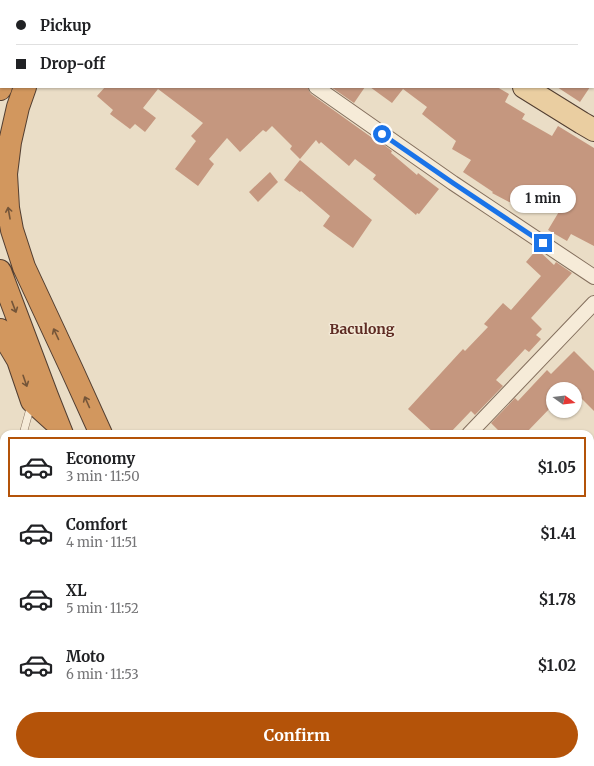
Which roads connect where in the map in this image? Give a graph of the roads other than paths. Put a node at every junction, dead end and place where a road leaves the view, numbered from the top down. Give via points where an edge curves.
1 (25, 88) edge
2 (317, 88) edge
3 (526, 88) edge
4 (594, 130) edge
5 (0, 271) edge
6 (594, 278) edge
7 (594, 303) edge
8 (0, 330) edge
9 (32, 401) junction
10 (60, 429) edge
11 (24, 430) edge
12 (99, 430) edge
13 (473, 430) edge

12 -> 1 highway via 24,267 12,230 6,174 10,142
2 - 6 street
3 - 4 main road
5 -> 10 highway
7 - 13 street
8 -> 9 highway via 18,360
9 - 10 highway
9 - 11 lane

